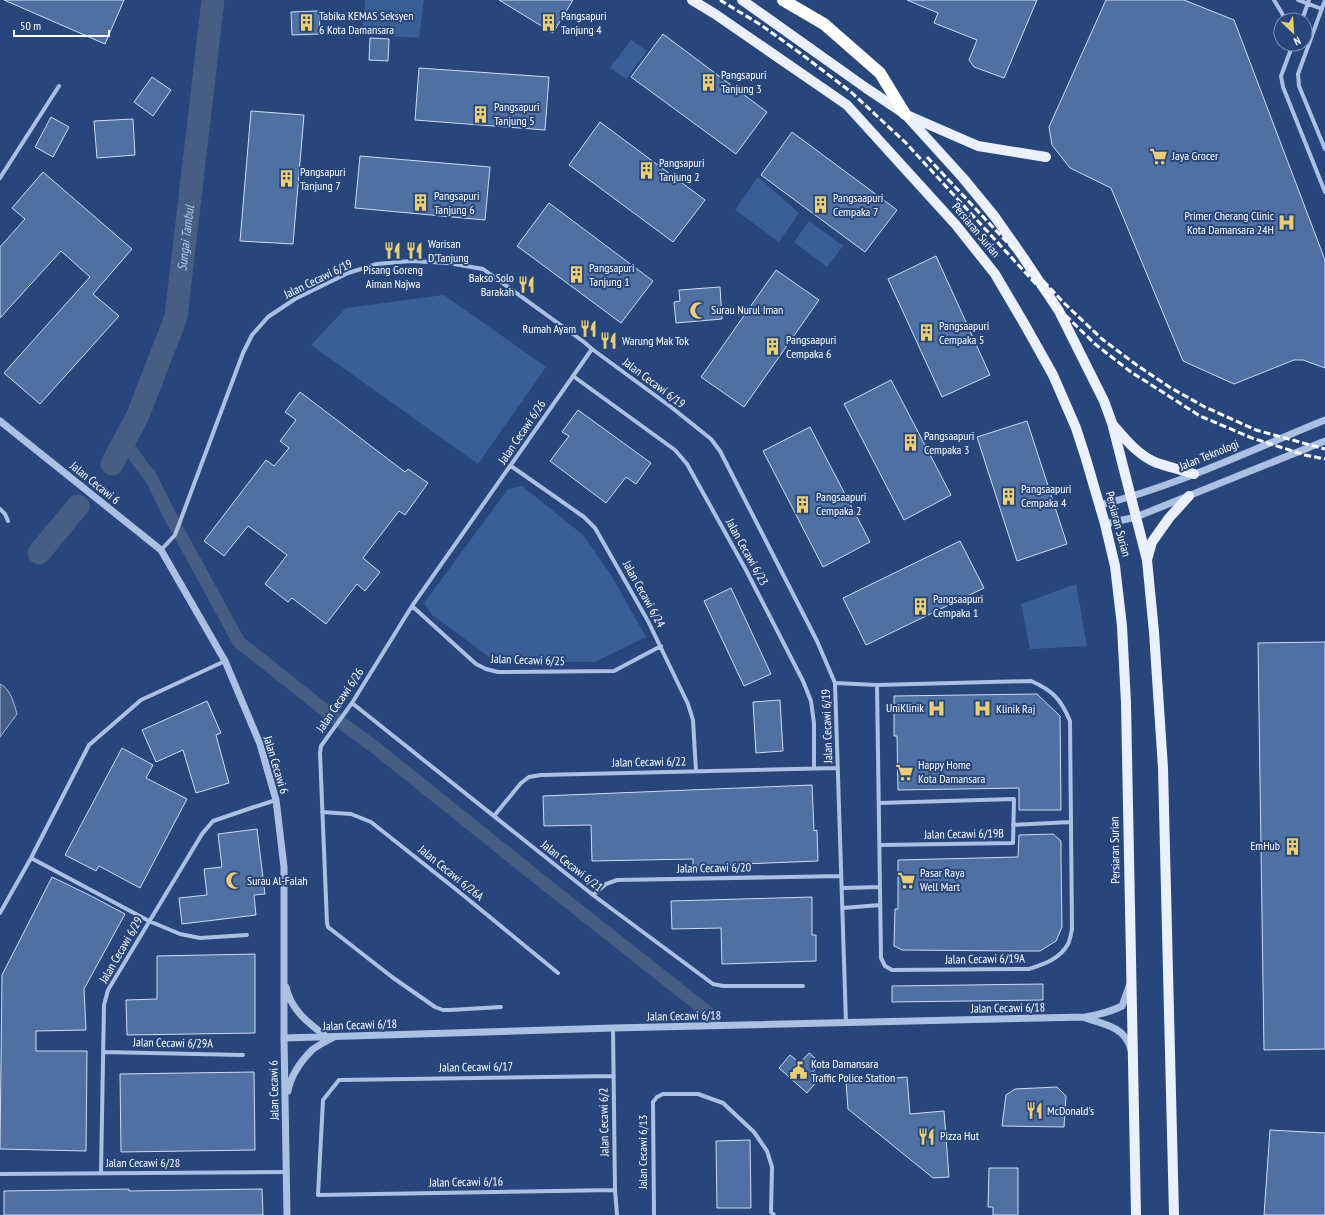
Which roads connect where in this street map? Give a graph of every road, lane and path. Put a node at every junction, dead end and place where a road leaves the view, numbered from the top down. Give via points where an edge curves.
1 (692, 0) edge
2 (742, 0) edge
3 (783, 0) edge
4 (1274, 0) edge
5 (1298, 0) edge
6 (1325, 0) edge
7 (1309, 2) edge
8 (1322, 9) junction
9 (1281, 12) edge
10 (1305, 12) edge
11 (1290, 52) edge
12 (59, 86) dead end
13 (905, 114) junction
14 (1325, 149) edge
15 (1046, 157) dead end
16 (0, 178) edge
17 (1325, 192) edge
18 (592, 349) junction
19 (573, 376) junction
20 (1325, 420) edge
21 (0, 421) edge
22 (1112, 423) junction
23 (1325, 441) edge
24 (511, 466) junction
25 (1194, 474) junction
26 (1189, 496) junction
27 (1131, 497) junction
28 (1100, 505) junction
29 (0, 509) edge
30 (1136, 517) junction
31 (8, 521) dead end
32 (1105, 524) junction
33 (161, 550) junction
34 (1147, 560) junction
35 (412, 606) junction
36 (661, 646) junction
37 (225, 661) junction
38 (835, 683) junction
39 (877, 685) junction
40 (352, 702) junction
41 (814, 768) junction
42 (838, 768) junction
43 (696, 771) junction
44 (276, 800) junction
45 (879, 803) junction
46 (322, 812) junction
47 (494, 816) junction
48 (1071, 822) junction
49 (1013, 824) junction
50 (880, 845) junction
51 (30, 858) junction
52 (841, 876) junction
53 (880, 887) junction
54 (842, 888) junction
55 (593, 895) junction
56 (880, 905) junction
57 (843, 908) junction
58 (0, 913) edge
59 (149, 921) junction
60 (247, 935) dead end
61 (558, 973) dead end
62 (284, 978) junction
63 (1131, 982) junction
64 (803, 986) dead end
65 (501, 1007) dead end
66 (1085, 1017) junction
67 (846, 1023) junction
68 (613, 1028) junction
69 (331, 1037) junction
70 (284, 1038) junction
71 (103, 1052) junction
72 (243, 1055) dead end
73 (1133, 1060) junction
74 (614, 1076) junction
75 (285, 1103) junction
76 (286, 1172) junction
77 (101, 1173) junction
78 (0, 1174) edge
79 (615, 1190) junction
80 (318, 1195) joint
81 (287, 1215) edge
82 (617, 1215) edge
83 (654, 1215) edge
84 (774, 1215) edge
85 (1136, 1215) edge
86 (1174, 1215) edge

1 - 28 main road, Persiaran Surian via 847,105 956,225 995,274 1053,376 1076,428
2 - 13 main road, Persiaran Surian
3 - 13 highway via 824,24 880,73
4 - 9 street
5 - 7 street
6 - 8 street
7 - 8 street
7 - 10 street
8 - 14 street via 1298,74 1299,86
11 - 17 street via 1281,76 1283,87
12 - 16 street
13 - 15 main road via 978,146
13 - 22 main road, Persiaran Surian via 995,217 1023,256 1059,311 1104,401
18 - 19 street, Jalan Cecawi 6/26
18 - 33 street, Jalan Cecawi 6/19 via 483,269 448,263 411,262 377,264 348,273 295,298 268,317 252,335 175,535
18 - 38 street, Jalan Cecawi 6/19 via 706,435 720,451 817,641
19 - 24 street, Jalan Cecawi 6/26
19 - 41 street, Jalan Cecawi 6/23 via 675,450 687,464 803,680 811,701 814,722
20 - 25 street, Jalan Teknologi
21 - 33 street, Jalan Cecawi 6
22 - 25 main road via 1141,454 1156,462
22 - 27 main road, Persiaran Surian
23 - 26 street
24 - 35 street, Jalan Cecawi 6/26
24 - 36 street, Jalan Cecawi 6/24 via 595,528
25 - 27 street, Jalan Teknologi
26 - 30 street
26 - 34 main road via 1152,542
27 - 28 street, Jalan Teknologi
27 - 30 main road, Persiaran Surian
28 - 32 main road, Persiaran Surian
29 - 31 street
30 - 32 street
30 - 34 main road, Persiaran Surian
32 - 63 main road, Persiaran Surian via 1115,566 1122,626
33 - 37 street, Jalan Cecawi 6
34 - 86 main road, Persiaran Surian via 1162,768
35 - 36 street, Jalan Cecawi 6/25 via 476,664 486,670 498,672 614,671
35 - 40 street, Jalan Cecawi 6/26
36 - 43 street, Jalan Cecawi 6/24 via 688,704 692,720
37 - 44 street, Jalan Cecawi 6 via 260,744
37 - 51 street via 141,700 89,745
38 - 39 street
38 - 42 street, Jalan Cecawi 6/19
39 - 45 street, Jalan Cecawi 6/19A
39 - 48 street, Jalan Cecawi 6/19A via 1031,681 1044,687 1057,697 1070,721
40 - 46 street, Jalan Cecawi 6/26 via 321,746
40 - 47 street, Jalan Cecawi 6/21
41 - 42 street, Jalan Cecawi 6/22
41 - 43 street, Jalan Cecawi 6/22
42 - 52 street, Jalan Cecawi 6/19
43 - 47 street, Jalan Cecawi 6/22 via 529,777
44 - 59 street, Jalan Cecawi 6/29 via 213,821 202,834
44 - 62 street, Jalan Cecawi 6 via 284,867
45 - 49 street, Jalan Cecawi 6/19B via 1014,799
45 - 50 street, Jalan Cecawi 6/19A
46 - 61 street, Jalan Cecawi 6/26A via 351,814 371,822
46 - 65 street, Jalan Cecawi 6/26 via 328,927 392,977 436,1007 450,1010
47 - 55 street, Jalan Cecawi 6/21
48 - 49 street
48 - 56 street, Jalan Cecawi 6/19A via 1072,929 1068,943 1059,955 1044,964 1029,969 892,970 885,966 881,958
49 - 50 street, Jalan Cecawi 6/19B via 1014,843
50 - 53 street, Jalan Cecawi 6/19A
51 - 58 street
51 - 59 street
52 - 54 street, Jalan Cecawi 6/19
52 - 55 street, Jalan Cecawi 6/20 via 617,880 606,884
53 - 54 street
53 - 56 street, Jalan Cecawi 6/19A
54 - 57 street, Jalan Cecawi 6/19
55 - 64 street, Jalan Cecawi 6/21 via 713,984
56 - 57 street
57 - 67 street, Jalan Cecawi 6/19
59 - 60 street via 180,934 200,938
59 - 71 street, Jalan Cecawi 6/29 via 108,990 104,1005
62 - 69 street via 287,992 299,1014 307,1023
62 - 70 street, Jalan Cecawi 6
63 - 66 street, Jalan Cecawi 6/18 via 1122,1006
63 - 73 main road, Persiaran Surian
66 - 67 street, Jalan Cecawi 6/18
66 - 73 street, Jalan Cecawi 6/18 via 1115,1027 1129,1043
67 - 68 street, Jalan Cecawi 6/18
68 - 69 street, Jalan Cecawi 6/18
68 - 74 street, Jalan Cecawi 6/2
69 - 70 street, Jalan Cecawi 6/18
69 - 75 street via 313,1050 299,1065 289,1083
70 - 75 street, Jalan Cecawi 6
71 - 72 street, Jalan Cecawi 6/29A
71 - 77 street, Jalan Cecawi 6/29
73 - 85 main road, Persiaran Surian
74 - 79 street, Jalan Cecawi 6/2
74 - 80 street, Jalan Cecawi 6/17 via 339,1080 323,1100
75 - 76 street, Jalan Cecawi 6
76 - 77 street, Jalan Cecawi 6/28
76 - 81 street, Jalan Cecawi 6
77 - 78 street, Jalan Cecawi 6/28
79 - 80 street, Jalan Cecawi 6/16
79 - 82 street, Jalan Cecawi 6/2
83 - 84 street, Jalan Cecawi 6/13 via 653,1102 663,1094 698,1094 723,1103 754,1132 767,1151 772,1167

